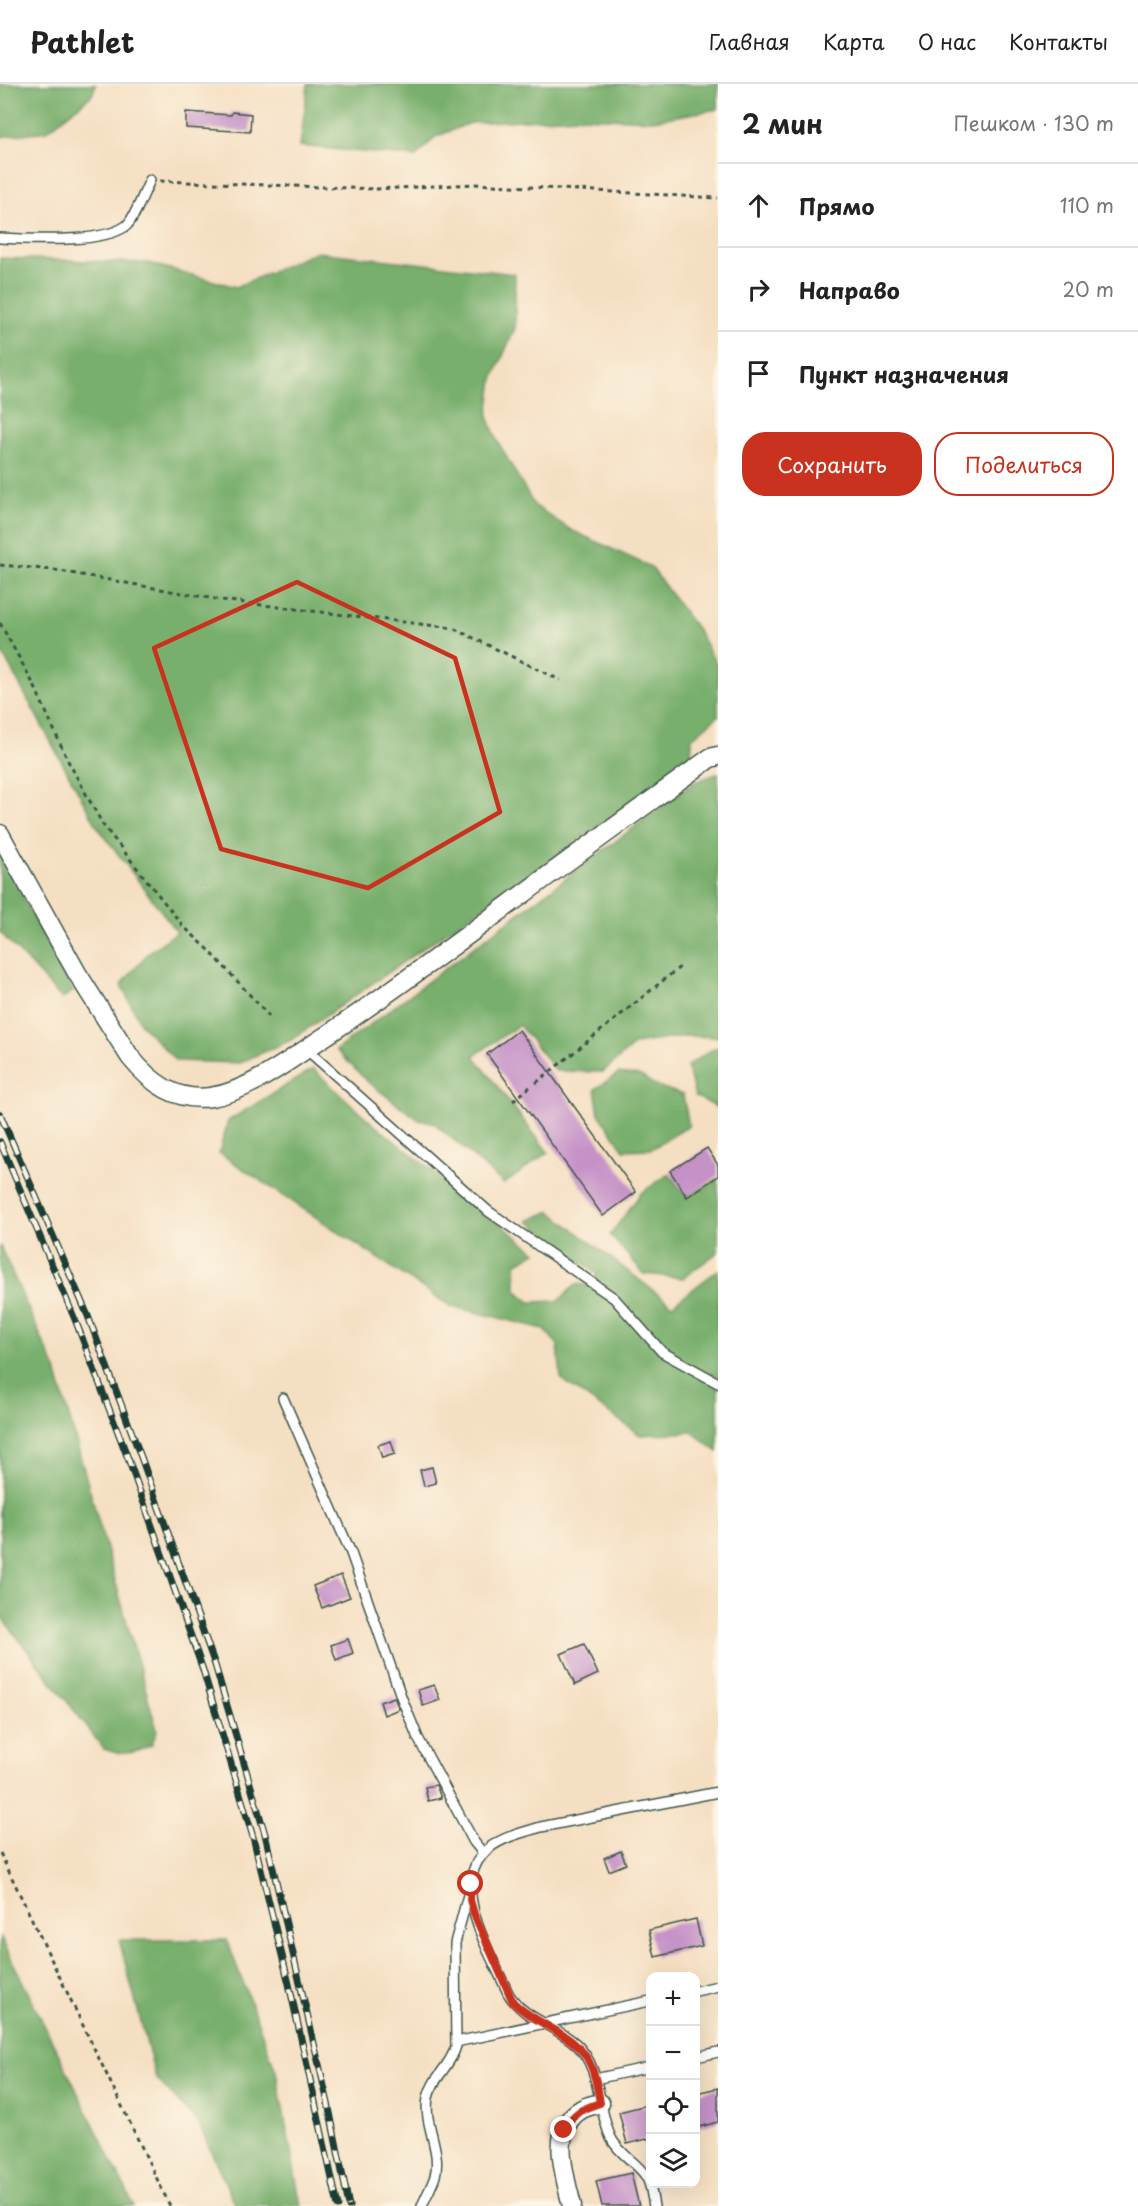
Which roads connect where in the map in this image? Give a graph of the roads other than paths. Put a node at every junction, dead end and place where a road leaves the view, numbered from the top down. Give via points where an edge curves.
1 (150, 180) road end
2 (0, 238) edge
3 (718, 756) edge
4 (0, 834) edge
5 (306, 1049) junction
6 (718, 1383) edge
7 (283, 1398) dead end
8 (718, 1792) edge
9 (483, 1853) junction
10 (471, 1884) junction
11 (718, 1986) edge
12 (700, 1990) edge
13 (646, 2002) edge
14 (544, 2024) junction
15 (456, 2042) junction
16 (718, 2052) edge
17 (700, 2056) edge
18 (646, 2068) edge
19 (595, 2079) junction
20 (600, 2103) junction
21 (422, 2206) edge
22 (572, 2206) edge
23 (654, 2206) edge

1 - 2 lane via 127,225 106,234 61,240
3 - 5 street via 710,758 374,1004
4 - 5 street via 116,1039 139,1069 165,1089 195,1098 223,1095
5 - 6 lane via 488,1211 614,1298 662,1352
7 - 9 lane via 351,1553 418,1738
8 - 9 lane via 541,1827 498,1842
9 - 10 lane
10 - 14 lane via 474,1914 508,1993 524,2013
10 - 15 lane via 455,1944
11 - 12 lane
13 - 14 lane
14 - 15 lane
14 - 19 lane via 575,2043 588,2060
15 - 21 lane via 454,2055 430,2088 427,2101 436,2157 435,2175
16 - 17 lane
18 - 19 lane
19 - 20 lane
20 - 22 street via 572,2117 564,2130 562,2162
20 - 23 lane via 616,2148 647,2176

